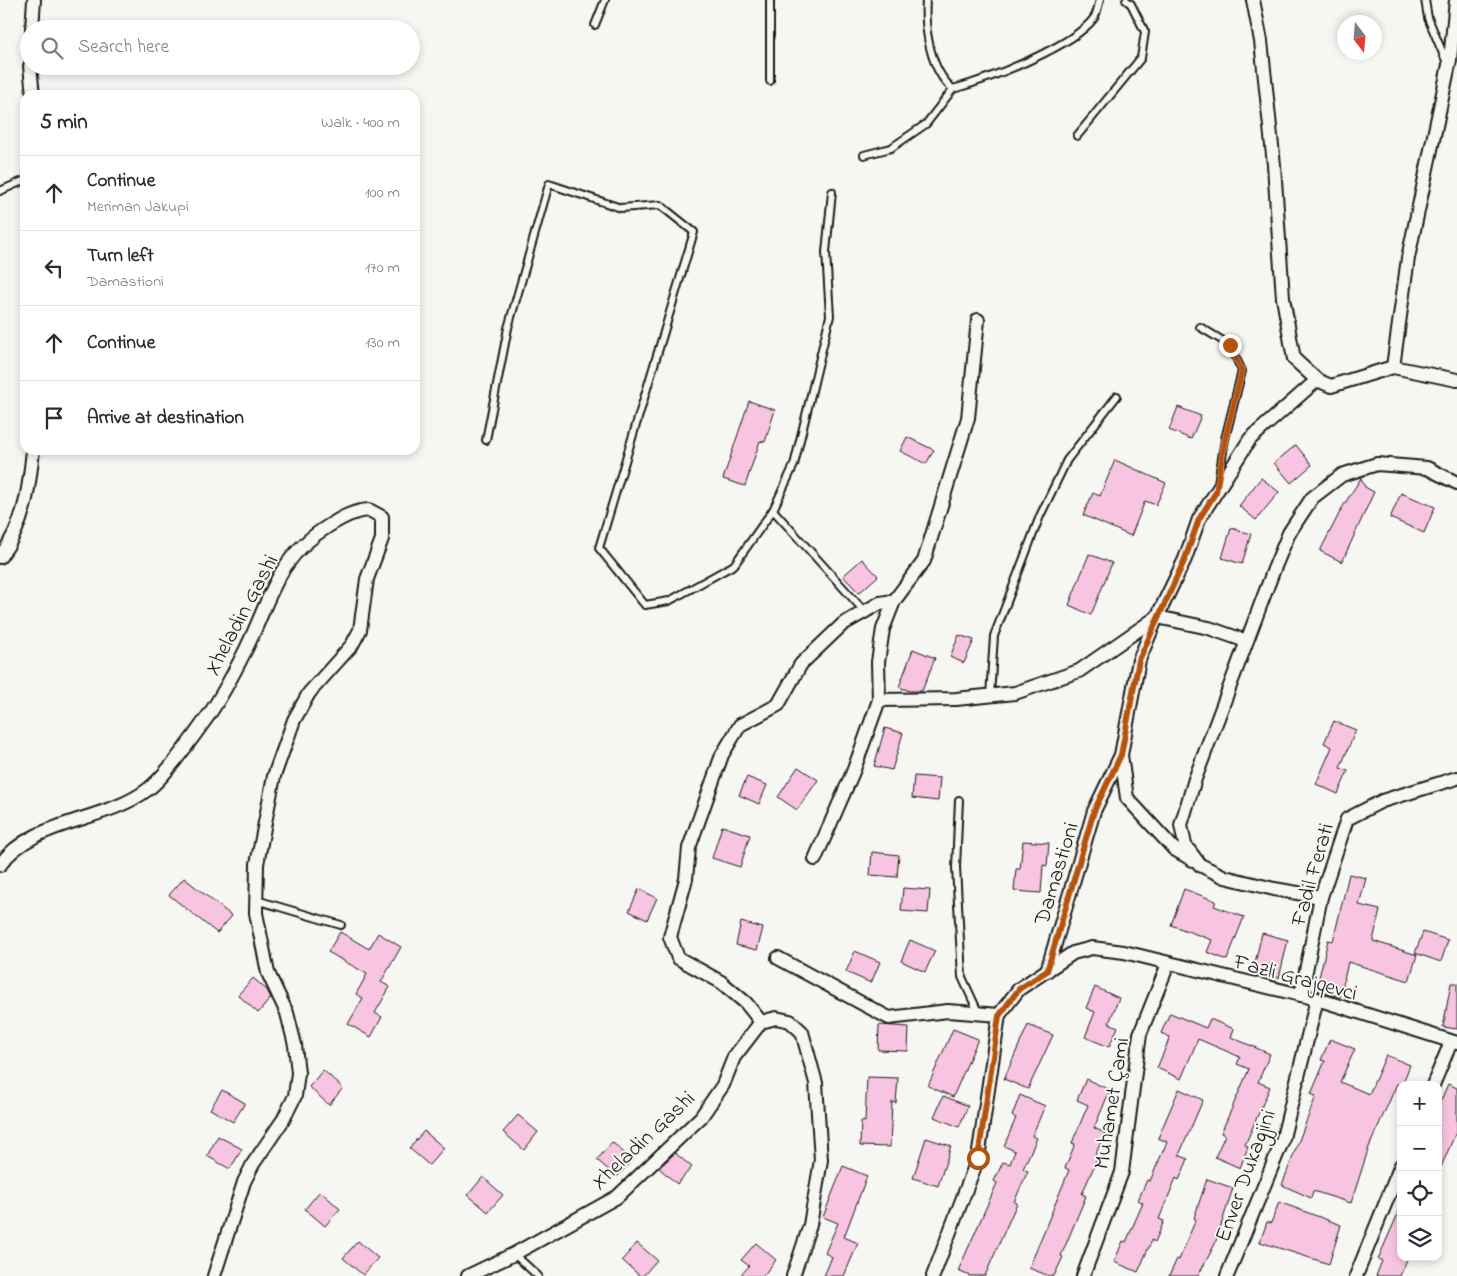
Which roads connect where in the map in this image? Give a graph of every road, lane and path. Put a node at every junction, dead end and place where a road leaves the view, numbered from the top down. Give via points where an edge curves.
1 (34, 0) edge
2 (605, 0) edge
3 (770, 0) edge
4 (926, 0) edge
5 (1100, 0) edge
6 (1126, 0) edge
7 (1253, 0) edge
8 (1425, 0) edge
9 (1456, 0) edge
10 (33, 20) edge
11 (595, 25) dead end
12 (1448, 67) junction
13 (31, 75) edge
14 (770, 81) dead end
15 (953, 88) junction
16 (33, 90) edge
17 (1077, 136) dead end
18 (864, 155) dead end
19 (20, 182) edge
20 (0, 191) edge
21 (832, 192) dead end
22 (978, 320) dead end
23 (1200, 327) dead end
24 (1393, 367) junction
25 (1316, 380) junction
26 (1457, 380) edge
27 (1117, 396) dead end
28 (486, 440) dead end
29 (32, 455) edge
30 (1457, 483) edge
31 (1216, 492) junction
32 (773, 510) junction
33 (0, 556) edge
34 (894, 601) junction
35 (865, 612) junction
36 (1157, 617) junction
37 (1246, 641) junction
38 (990, 696) junction
39 (879, 700) junction
40 (1121, 755) junction
41 (1457, 778) edge
42 (959, 800) dead end
43 (815, 859) dead end
44 (0, 865) edge
45 (1200, 865) junction
46 (1321, 896) junction
47 (256, 900) junction
48 (341, 925) dead end
49 (778, 958) dead end
50 (1168, 964) junction
51 (1047, 971) junction
52 (1301, 996) junction
53 (1317, 1000) junction
54 (979, 1014) junction
55 (999, 1016) junction
56 (761, 1022) junction
57 (1454, 1043) edge
58 (1435, 1081) edge
59 (1399, 1171) edge
60 (514, 1254) junction
61 (214, 1276) edge
62 (468, 1276) edge
63 (538, 1276) edge
64 (793, 1276) edge
65 (933, 1276) edge
66 (1083, 1276) edge
67 (1227, 1276) edge
68 (1356, 1276) edge

1 - 10 street
2 - 11 lane
3 - 14 lane
4 - 15 lane via 932,59 943,81
5 - 15 lane via 1094,18 1065,43 983,81
6 - 17 lane via 1145,32 1141,58
7 - 25 street via 1261,41 1274,165 1283,298 1294,359
8 - 12 lane via 1428,18
9 - 12 street
12 - 24 street via 1408,258
13 - 16 street
15 - 18 lane via 926,124 891,148
19 - 20 lane
21 - 32 lane via 826,252 830,316 794,465
22 - 34 street via 968,418 924,561
23 - 31 lane via 1230,345 1242,371
24 - 25 street via 1331,386
24 - 26 street
25 - 31 street, Damastioni via 1250,439
27 - 38 lane via 1067,460 1040,516 994,636
28 - 32 lane via 508,328 550,184 621,208 660,205 694,232 599,548 645,605 669,601 734,565
29 - 33 street via 20,525
30 - 37 street via 1427,468 1378,464 1342,475 1312,498 1289,533
31 - 36 street, Damastioni via 1199,519 1185,559
32 - 35 lane
34 - 35 street via 880,603
34 - 39 street via 883,629 878,662
35 - 56 street via 843,624 801,664 778,706 740,725 722,755 689,848 686,879 670,937 678,958 721,982 746,1003
36 - 37 street via 1209,628
36 - 38 street via 1079,671 1015,693
36 - 40 street, Damastioni via 1139,660
37 - 45 street via 1194,778 1181,825 1185,845
38 - 39 street
39 - 43 street via 853,772
40 - 45 street via 1127,798 1174,849
40 - 51 street, Damastioni via 1094,811
41 - 46 street, Fadil Ferati via 1382,801 1347,819
42 - 54 lane via 956,867 962,977
44 - 47 street, Xheladin Gashi via 30,839 123,804 148,790 205,722 246,651 272,588 287,562 321,530 344,516 359,511 376,512 382,517 382,539 367,579 360,630 352,645 309,693 294,720 274,776 258,864
45 - 46 street via 1225,877
46 - 52 street, Fadil Ferati
47 - 48 lane
47 - 61 street, Xheladin Gashi via 260,941 268,973 287,1013 298,1073 295,1096 244,1182
49 - 54 street via 888,1018 948,1011
50 - 51 street, Fazli Grajqevci via 1124,952 1092,948 1073,953
50 - 52 street, Fazli Grajqevci
50 - 66 street, Muhamet Çami via 1140,1034 1122,1172
51 - 55 street, Fazli Grajqevci via 1019,989
52 - 53 street, Fazli Grajqevci
53 - 57 street, Fazli Grajqevci
53 - 67 street, Enver Dukagjini via 1282,1142
54 - 55 street
55 - 65 street via 978,1158
56 - 60 street, Xheladin Gashi via 734,1057 723,1086 700,1117 617,1197
56 - 64 street via 776,1018 790,1021 802,1032 816,1083 821,1160 810,1226
57 - 58 street
59 - 68 street
60 - 62 street, Xheladin Gashi
60 - 63 lane

